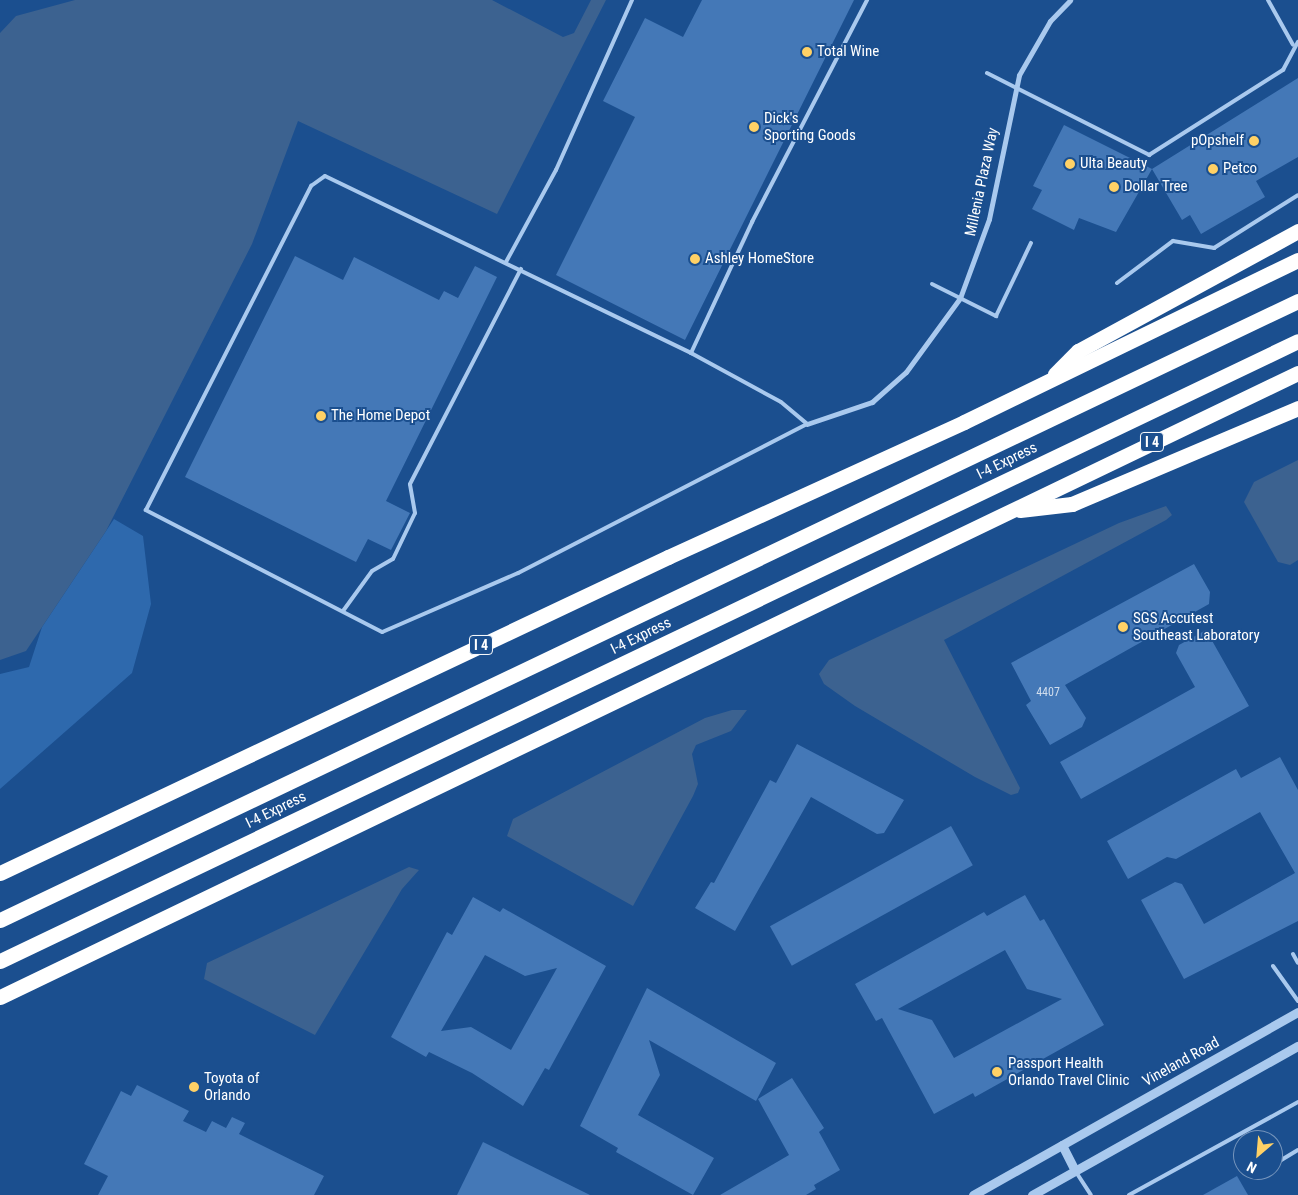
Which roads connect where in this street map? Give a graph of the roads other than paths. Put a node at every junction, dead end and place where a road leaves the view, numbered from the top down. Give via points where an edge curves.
1 (632, 0) edge
2 (866, 0) edge
3 (1070, 0) edge
4 (1268, 0) edge
5 (1298, 42) edge
6 (1293, 45) junction
7 (987, 73) dead end
8 (1016, 89) junction
9 (1298, 194) edge
10 (1298, 231) edge
11 (1031, 243) dead end
12 (1298, 260) edge
13 (506, 262) junction
14 (521, 269) junction
15 (1118, 283) dead end
16 (932, 284) dead end
17 (960, 298) junction
18 (1298, 301) edge
19 (1298, 342) edge
20 (690, 353) junction
21 (1298, 373) edge
22 (1048, 382) junction
23 (1298, 408) edge
24 (807, 424) junction
25 (1006, 511) junction
26 (343, 611) junction
27 (0, 873) edge
28 (0, 920) edge
29 (1293, 954) dead end
30 (0, 962) edge
31 (1298, 963) edge
32 (1273, 966) dead end
33 (0, 997) edge
34 (1298, 1001) edge
35 (1298, 1012) edge
36 (1298, 1046) edge
37 (1298, 1102) edge
38 (1062, 1145) junction
39 (1298, 1150) edge
40 (1283, 1159) edge
41 (1075, 1171) junction
42 (973, 1195) edge
43 (1032, 1195) edge
44 (1091, 1195) edge
45 (1129, 1195) edge

1 - 13 lane via 556,170
2 - 20 lane via 752,222
3 - 8 street, Millenia Plaza Way via 1027,55
4 - 6 lane
5 - 6 lane
6 - 8 lane via 1283,70 1149,154
7 - 8 lane
8 - 17 street, Millenia Plaza Way via 990,220
9 - 15 lane via 1214,248 1172,241
10 - 22 highway via 1078,350
11 - 17 lane via 996,316
12 - 22 highway, I 4
13 - 14 lane
13 - 26 lane via 325,176 311,186 146,510
14 - 20 lane
14 - 26 lane via 410,484 415,513 393,559 372,571
16 - 17 lane
17 - 24 street, Millenia Plaza Way via 906,372 872,402
18 - 28 highway, I-4 Express
19 - 30 highway, I-4 Express
20 - 24 lane via 781,402
21 - 25 highway, I 4
22 - 27 highway, I 4
23 - 25 highway via 1072,504
24 - 26 lane via 518,573 382,632
25 - 33 highway, I 4
29 - 31 lane
32 - 34 lane
35 - 38 street, Vineland Road
36 - 41 street
37 - 45 lane
38 - 41 street
38 - 42 street, Vineland Road
39 - 40 lane
41 - 43 street
41 - 44 lane

